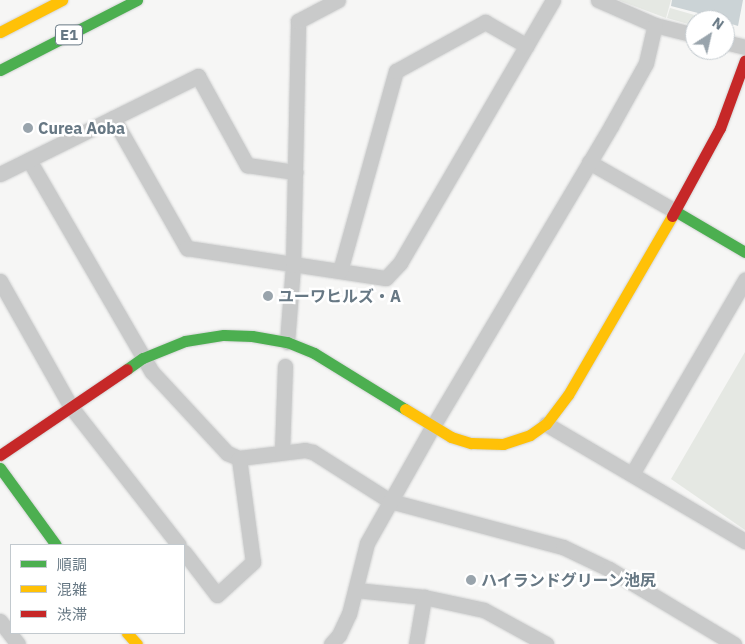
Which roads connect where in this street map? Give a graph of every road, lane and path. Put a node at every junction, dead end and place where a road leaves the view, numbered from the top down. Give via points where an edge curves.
1 (62, 0) edge
2 (137, 0) edge
3 (338, 0) edge
4 (553, 0) edge
5 (598, 0) edge
6 (655, 25) junction
7 (0, 32) edge
8 (685, 32) edge
9 (527, 46) junction
10 (745, 60) edge
11 (0, 70) edge
12 (113, 118) junction
13 (29, 160) junction
14 (589, 162) junction
15 (295, 172) junction
16 (0, 174) edge
17 (675, 212) junction
18 (745, 252) edge
19 (293, 265) junction
20 (340, 271) junction
21 (745, 280) edge
22 (0, 281) edge
23 (287, 342) junction
24 (143, 358) junction
25 (286, 366) dead end
26 (71, 407) junction
27 (546, 424) junction
28 (433, 426) junction
29 (282, 452) junction
30 (0, 455) edge
31 (239, 458) junction
32 (0, 468) edge
33 (632, 474) junction
34 (390, 501) junction
35 (745, 541) edge
36 (55, 544) edge
37 (177, 544) edge
38 (185, 553) edge
39 (356, 590) junction
40 (424, 597) junction
41 (0, 621) edge
42 (10, 634) edge
43 (10, 634) edge
44 (128, 634) edge
45 (18, 644) edge
46 (136, 644) edge
47 (331, 644) edge
48 (416, 644) edge
49 (546, 644) edge
50 (734, 644) edge

1 - 7 main road, E1
2 - 11 main road, E1
3 - 15 street via 298,21
4 - 9 street
5 - 6 street
6 - 8 street
6 - 14 street via 646,63
9 - 20 street via 400,263 386,278
9 - 20 street via 485,22 396,71
10 - 17 main road via 720,128
12 - 13 street
12 - 15 street via 198,76 247,165
12 - 19 street via 186,248
13 - 16 street
13 - 24 street
14 - 17 street
14 - 28 street
15 - 19 street
17 - 18 main road
17 - 27 main road via 568,395
19 - 20 street
19 - 23 street
21 - 33 street
22 - 26 street
23 - 24 main road via 224,335 185,341
23 - 28 main road via 314,353
24 - 26 main road
24 - 31 street via 152,372 227,453
25 - 29 street
26 - 30 main road
26 - 37 street
27 - 28 main road via 530,435 503,444 471,443 451,437
27 - 33 street
28 - 34 street
29 - 31 street
29 - 34 street via 313,452
31 - 38 street via 253,562 218,595
32 - 36 main road
33 - 35 street
34 - 39 street via 367,543
34 - 50 street via 563,547 609,569
39 - 40 street
39 - 47 street via 349,614
40 - 48 street
40 - 49 street via 484,610
41 - 42 street
43 - 45 street
44 - 46 main road

